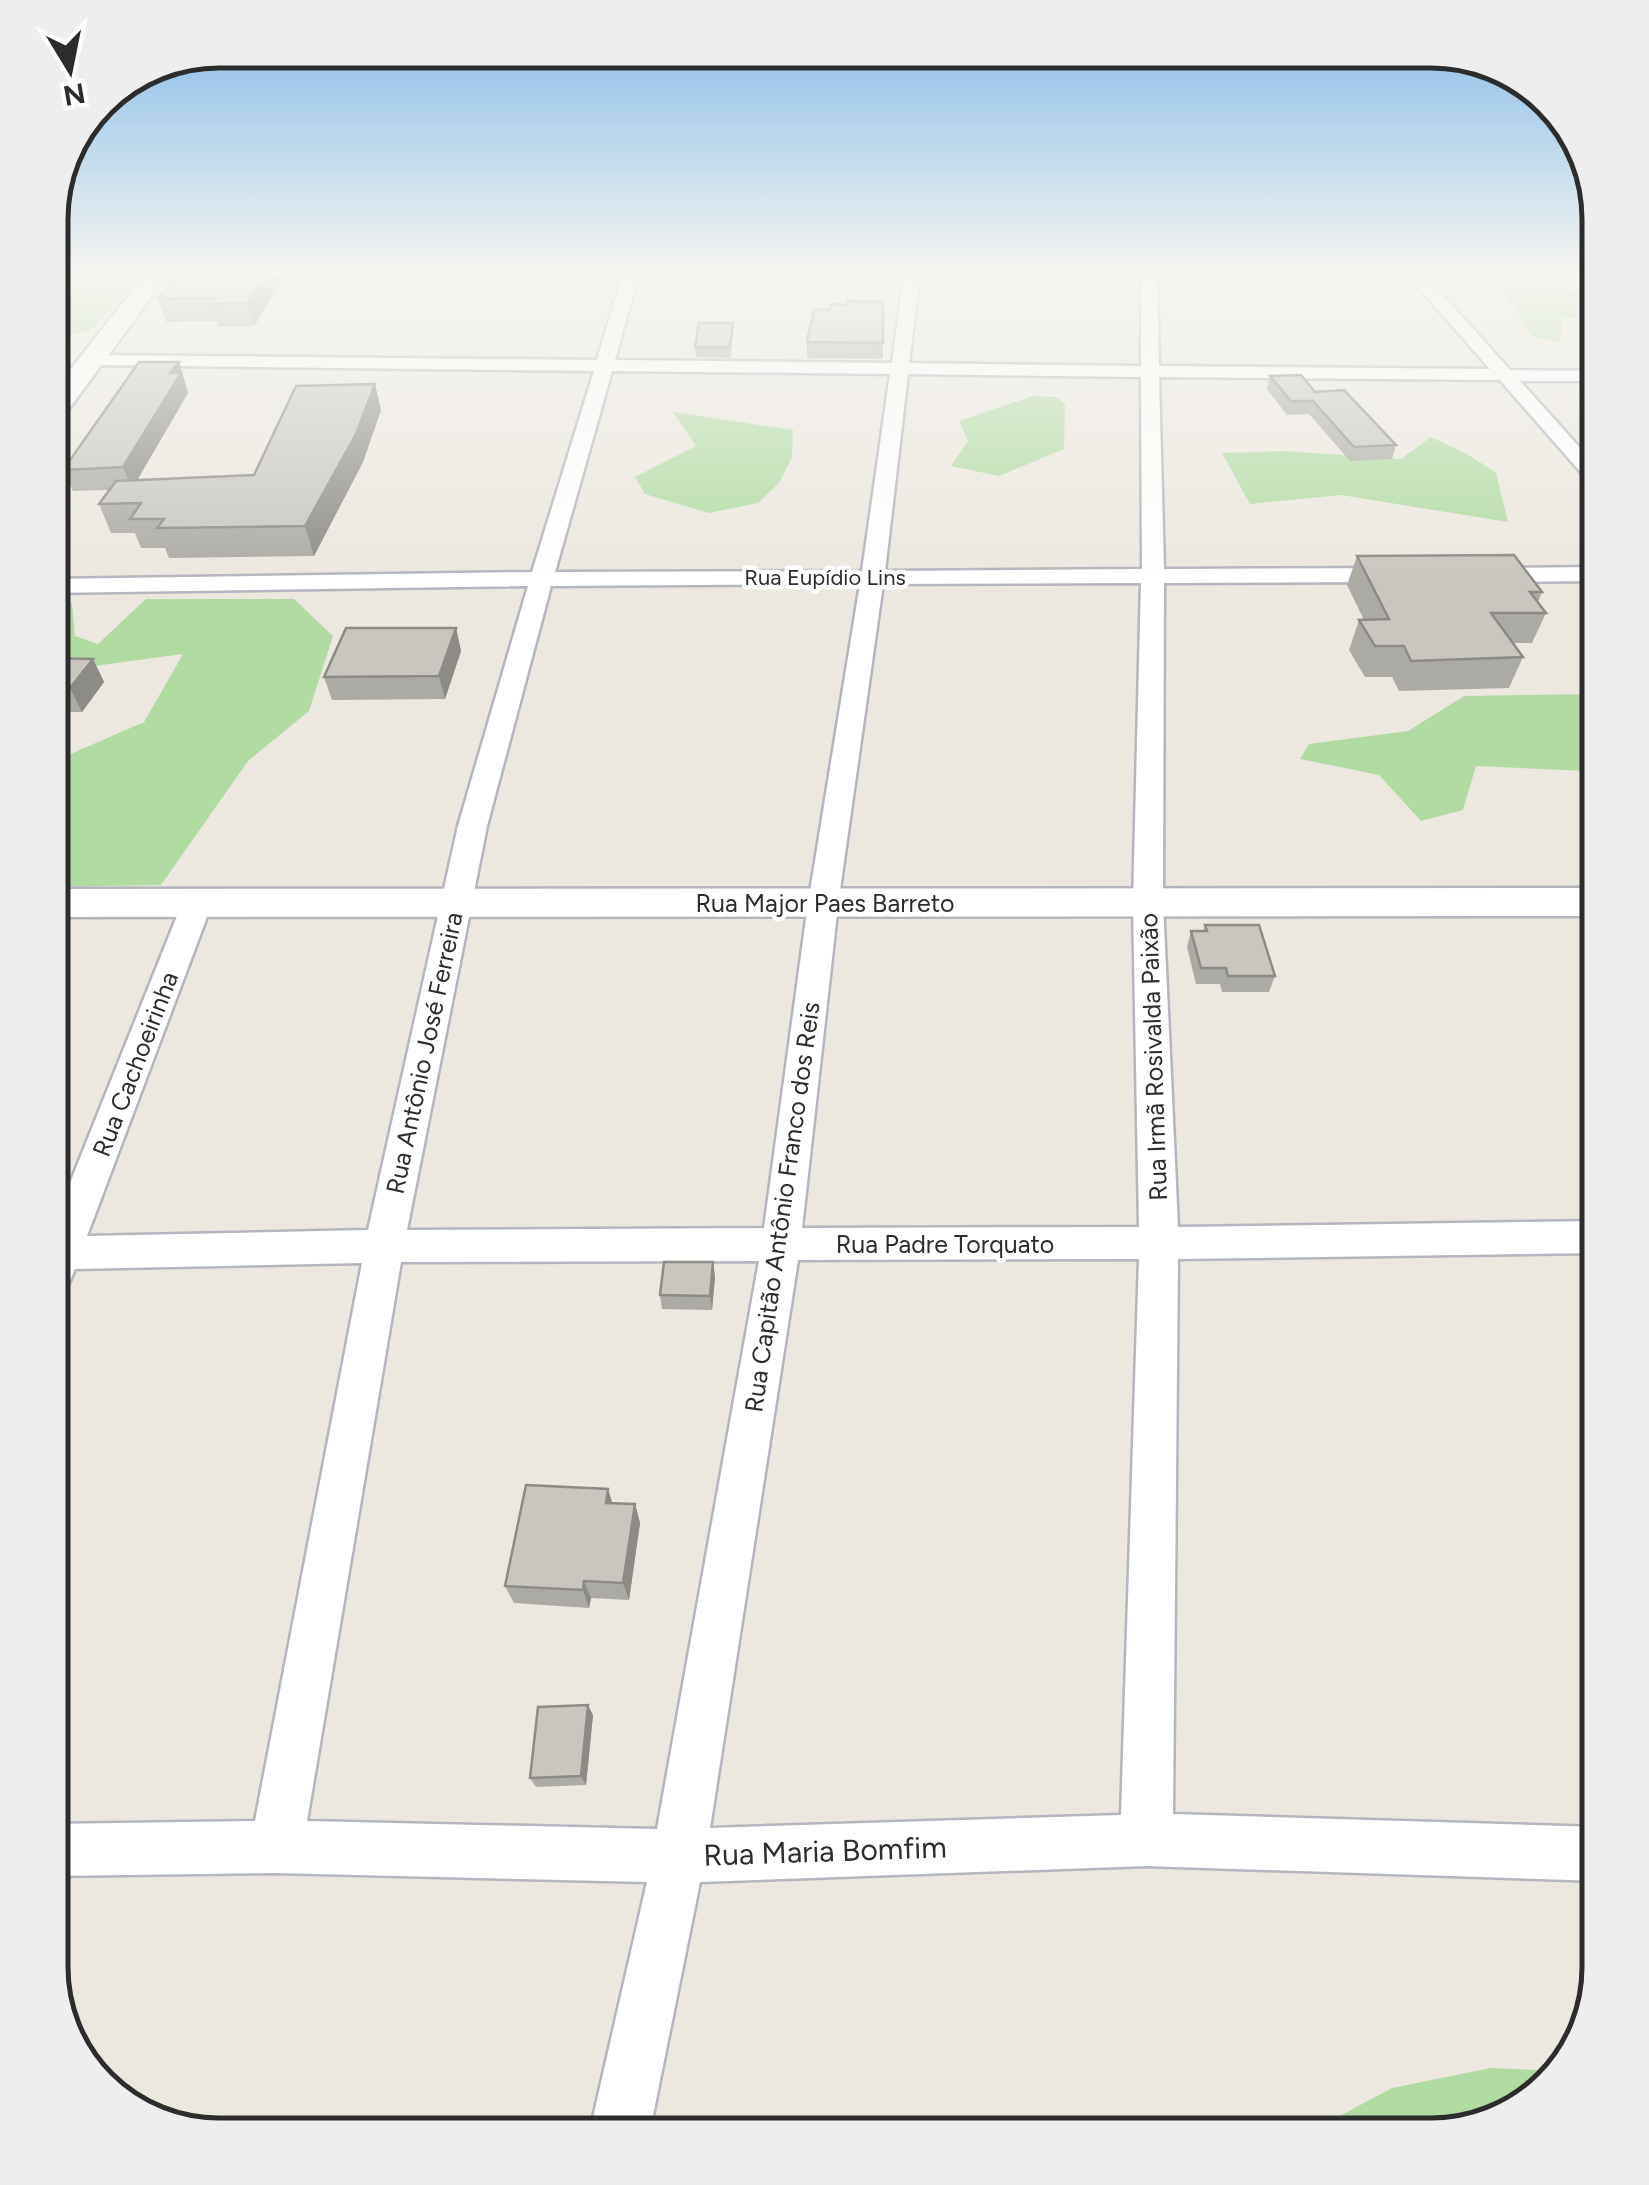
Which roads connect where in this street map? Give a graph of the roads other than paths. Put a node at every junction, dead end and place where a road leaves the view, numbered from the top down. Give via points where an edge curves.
1 (602, 375) edge
2 (899, 375) edge
3 (1152, 375) edge
4 (1502, 375) edge
5 (1581, 461) edge
6 (1581, 574) edge
7 (1425, 575) edge
8 (1464, 575) edge
9 (873, 576) junction
10 (1154, 576) junction
11 (540, 579) junction
12 (68, 586) edge
13 (198, 901) junction
14 (454, 902) junction
15 (1581, 902) edge
16 (68, 903) edge
17 (1148, 903) junction
18 (822, 904) junction
19 (68, 1228) edge
20 (1581, 1236) edge
21 (1159, 1243) junction
22 (781, 1245) junction
23 (384, 1246) junction
24 (68, 1262) edge
25 (1146, 1840) junction
26 (276, 1847) junction
27 (68, 1850) edge
28 (1581, 1853) edge
29 (679, 1856) junction
30 (623, 2118) edge

1 - 11 street, Rua Antônio José Ferreira
2 - 9 street, Rua Capitão Antônio Franco dos Reis
3 - 10 street, Rua Irmã Rosivalda Paixão
4 - 5 street
6 - 8 street
7 - 10 street, Rua Eupídio Lins
9 - 10 street, Rua Eupídio Lins
9 - 11 street, Rua Eupídio Lins
9 - 18 street, Rua Capitão Antônio Franco dos Reis
10 - 17 street, Rua Irmã Rosivalda Paixão
11 - 12 street, Rua Eupídio Lins
11 - 14 street, Rua Antônio José Ferreira
13 - 14 street, Rua Major Paes Barreto
13 - 16 street, Rua Major Paes Barreto
13 - 19 street, Rua Cachoeirinha
14 - 18 street, Rua Major Paes Barreto
14 - 23 street, Rua Antônio José Ferreira
15 - 17 street, Rua Major Paes Barreto
17 - 18 street, Rua Major Paes Barreto
17 - 21 street, Rua Irmã Rosivalda Paixão
18 - 22 street, Rua Capitão Antônio Franco dos Reis
20 - 21 street, Rua Padre Torquato
21 - 22 street, Rua Padre Torquato
21 - 25 street, Rua Irmã Rosivalda Paixão
22 - 23 street, Rua Padre Torquato
22 - 29 street, Rua Capitão Antônio Franco dos Reis
23 - 24 street, Rua Padre Torquato
23 - 26 street, Rua Antônio José Ferreira
25 - 28 street, Rua Maria Bomfim
25 - 29 street, Rua Maria Bomfim
26 - 27 street, Rua Maria Bomfim
26 - 29 street, Rua Maria Bomfim
29 - 30 street, Rua Capitão Antônio Franco dos Reis

